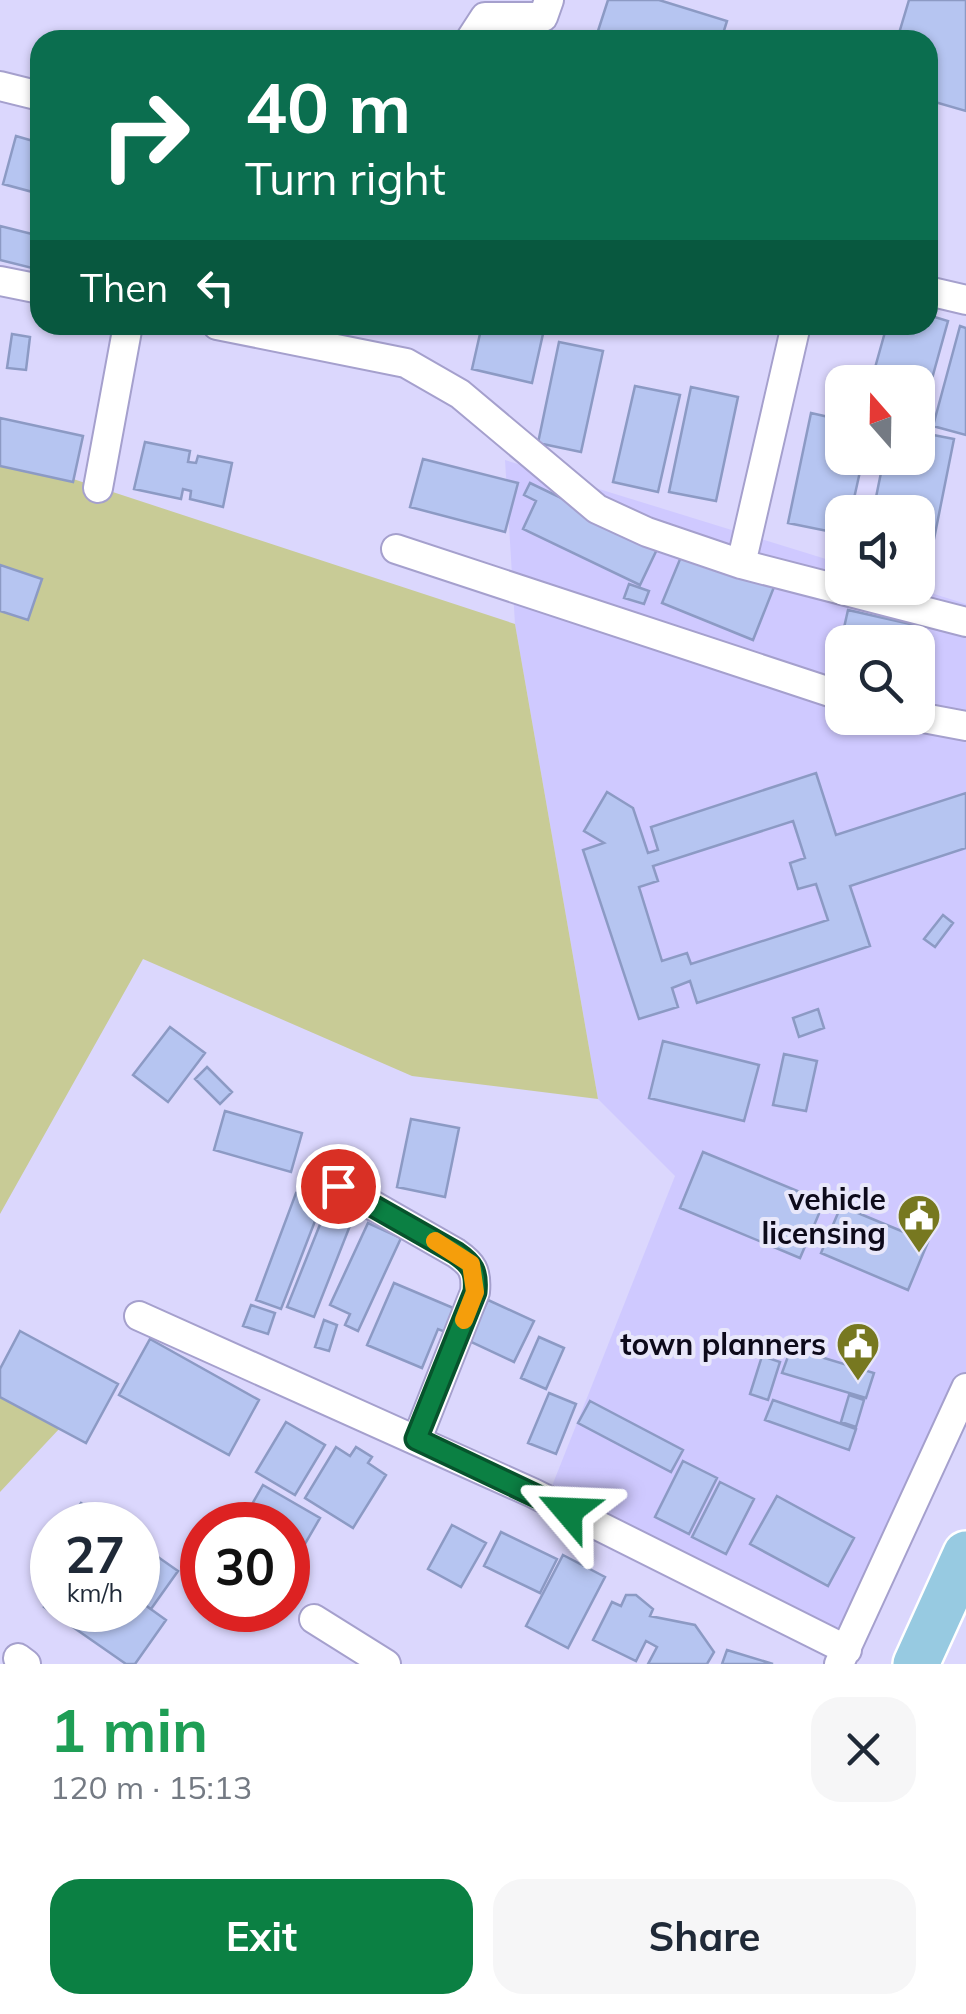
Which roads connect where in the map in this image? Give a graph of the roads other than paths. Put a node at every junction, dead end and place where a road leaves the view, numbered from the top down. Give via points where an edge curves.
1 (549, 0) edge
2 (477, 30) edge
3 (0, 86) edge
4 (30, 94) edge
5 (0, 281) edge
6 (30, 287) edge
7 (938, 293) edge
8 (966, 300) edge
9 (126, 335) edge
10 (265, 335) edge
11 (794, 335) edge
12 (98, 488) dead end
13 (396, 549) dead end
14 (741, 564) junction
15 (966, 622) edge
16 (825, 690) edge
17 (935, 720) edge
18 (966, 726) edge
19 (338, 1186) dead end
20 (139, 1316) dead end
21 (966, 1388) edge
22 (416, 1439) junction
23 (966, 1554) edge
24 (314, 1619) dead end
25 (843, 1657) edge
26 (386, 1664) edge
27 (916, 1664) edge

1 - 2 street via 544,17 485,17
3 - 4 street
5 - 6 street
7 - 8 street
9 - 12 street
10 - 14 street via 406,364 460,394 597,509
11 - 14 street
13 - 16 street
14 - 15 street
17 - 18 street
19 - 22 street via 456,1253 476,1278
20 - 22 street
21 - 25 street
22 - 25 street
23 - 27 main road
24 - 26 street

